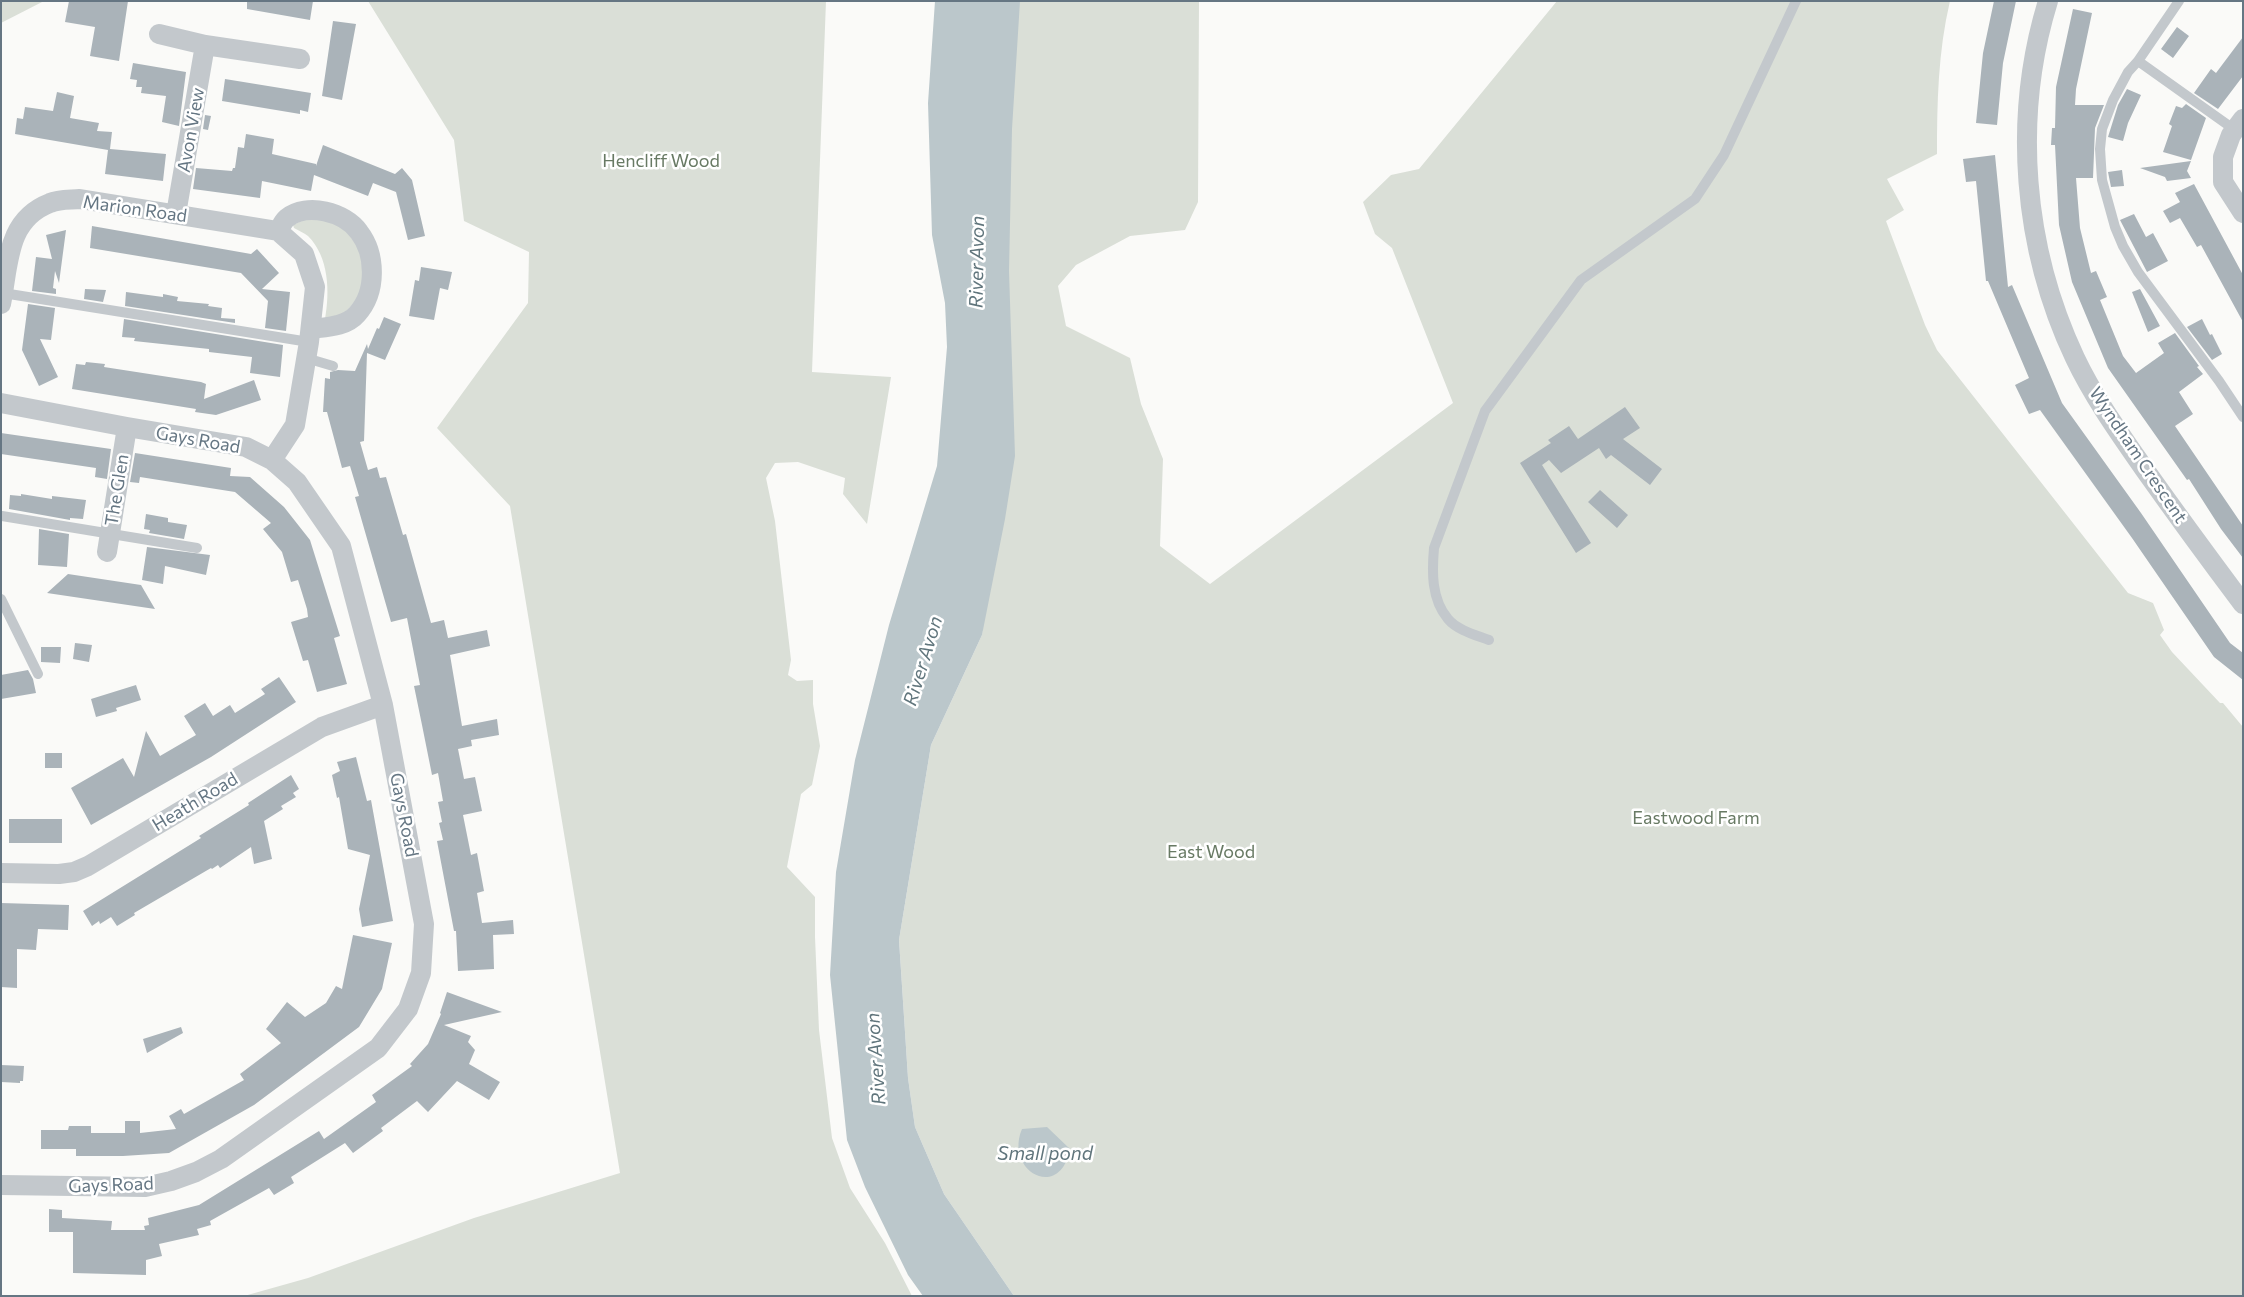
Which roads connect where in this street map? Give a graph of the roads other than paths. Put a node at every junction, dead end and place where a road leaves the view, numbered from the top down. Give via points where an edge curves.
1 (1796, 1) edge
2 (2048, 1) edge
3 (2179, 1) edge
4 (159, 34) dead end
5 (206, 45) junction
6 (300, 59) dead end
7 (2138, 61) junction
8 (2239, 125) edge
9 (2243, 213) edge
10 (176, 214) junction
11 (278, 231) junction
12 (2, 299) edge
13 (309, 343) junction
14 (333, 366) dead end
15 (1, 403) edge
16 (2243, 417) edge
17 (127, 427) junction
18 (272, 460) junction
19 (2, 516) edge
20 (109, 542) junction
21 (197, 548) dead end
22 (1, 599) edge
23 (2243, 604) edge
24 (1489, 640) dead end
25 (38, 674) dead end
26 (383, 705) junction
27 (1, 873) edge
28 (1, 1185) edge

1 - 24 lane via 1724,155 1695,199 1582,280 1485,411 1434,548 1432,571 1436,596 1448,619 1467,632
2 - 23 street, Wyndham Crescent via 2036,39 2026,162 2034,229 2051,297 2076,358 2109,418
3 - 7 lane
4 - 5 street
5 - 6 street
5 - 10 street, Avon View
7 - 8 lane
7 - 16 lane via 2113,100 2102,129 2102,180 2115,227 2138,272
8 - 9 street via 2223,157 2223,182
10 - 11 street, Marion Road
10 - 12 street, Marion Road via 80,199 51,202 28,214 14,236
11 - 13 street via 304,254 315,287
11 - 13 street via 286,218 301,211 322,210 343,218 359,231 369,250 372,273 368,296 357,315
12 - 13 lane
13 - 14 lane
13 - 18 street via 295,425
15 - 17 street, Gays Road
17 - 18 street, Gays Road via 246,447
17 - 20 street, The Glen
18 - 26 street, Gays Road via 297,482 341,546
19 - 20 lane
20 - 21 lane
22 - 25 lane
26 - 27 street, Heath Road via 322,727 88,866 74,872
26 - 28 street, Gays Road via 424,924 421,973 408,1009 378,1048 221,1159 196,1172 145,1187

